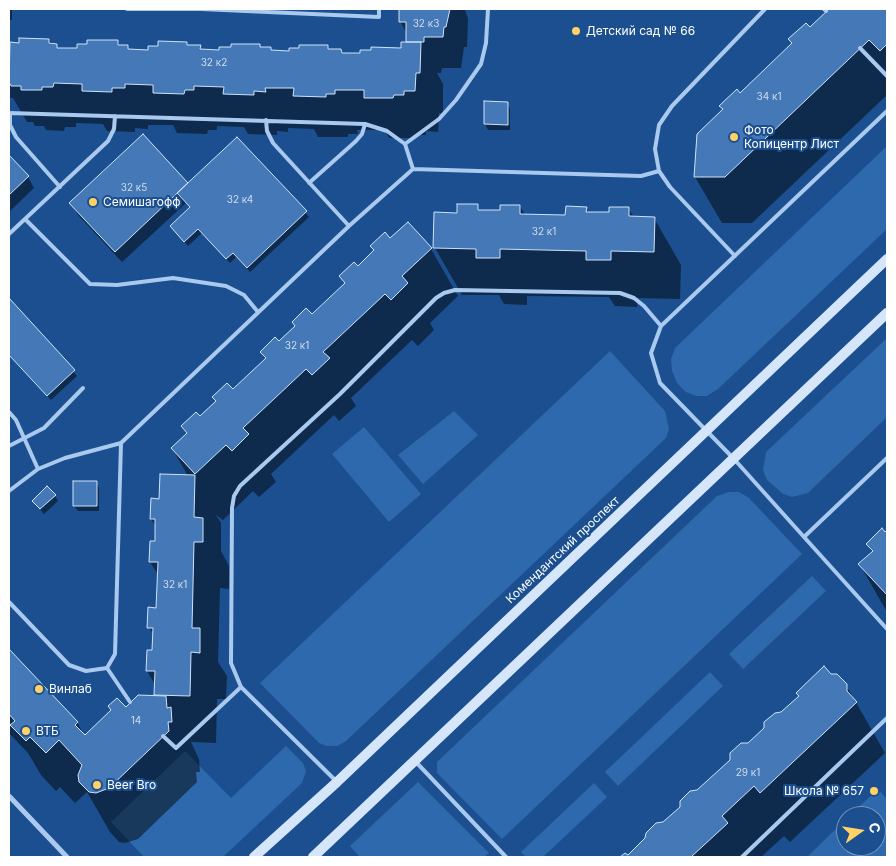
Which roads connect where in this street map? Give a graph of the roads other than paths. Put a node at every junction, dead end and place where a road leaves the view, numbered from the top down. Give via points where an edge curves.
1 (127, 9) edge
2 (202, 9) edge
3 (379, 9) edge
4 (488, 9) edge
5 (765, 9) edge
6 (860, 48) dead end
7 (887, 76) edge
8 (887, 111) edge
9 (10, 113) edge
10 (115, 116) junction
11 (266, 120) junction
12 (366, 124) junction
13 (405, 144) junction
14 (413, 169) junction
15 (659, 171) junction
16 (309, 183) junction
17 (60, 187) junction
18 (25, 219) junction
19 (349, 226) junction
20 (9, 234) edge
21 (735, 256) junction
22 (887, 259) edge
23 (258, 312) junction
24 (887, 313) edge
25 (661, 326) junction
26 (84, 388) dead end
27 (9, 412) edge
28 (707, 431) junction
29 (24, 438) junction
30 (121, 443) junction
31 (9, 446) edge
32 (887, 458) edge
33 (734, 459) junction
34 (38, 469) junction
35 (9, 491) edge
36 (804, 537) junction
37 (9, 602) edge
38 (887, 629) edge
39 (107, 668) junction
40 (241, 687) junction
41 (130, 702) dead end
42 (887, 718) edge
43 (163, 736) dead end
44 (414, 761) junction
45 (337, 782) junction
46 (9, 796) edge
47 (67, 857) edge
48 (254, 857) edge
49 (313, 857) edge
50 (506, 857) edge
51 (742, 857) edge

1 - 2 lane
2 - 3 lane via 379,17
4 - 13 lane via 481,64 445,113
5 - 15 lane via 672,106 659,125 655,149
6 - 7 lane
8 - 21 lane
9 - 10 lane
9 - 17 lane via 10,125 16,137
10 - 11 lane
10 - 17 lane via 114,129 108,141
11 - 12 lane
11 - 16 lane via 273,143
12 - 13 lane via 387,131
12 - 16 lane via 356,141
13 - 14 lane
14 - 15 lane via 641,176
14 - 19 lane
15 - 21 lane
16 - 19 lane
17 - 18 lane
18 - 20 lane
18 - 23 lane via 90,284 118,286 173,278 226,286 244,295
19 - 23 lane
21 - 25 lane
22 - 28 main road, Комендантский проспект
23 - 30 lane
24 - 33 main road
25 - 28 lane via 651,353 660,383
25 - 40 lane via 644,306 620,293 455,290 436,298 340,394 240,486 234,496 231,663
26 - 29 lane via 44,428
27 - 29 lane
28 - 33 lane
28 - 45 main road, Комендантский проспект
29 - 31 lane
29 - 34 lane
30 - 34 lane
30 - 39 lane via 115,654
32 - 36 lane
33 - 36 lane
33 - 44 main road
34 - 35 lane
36 - 38 lane
37 - 39 lane via 69,665 86,671
39 - 41 lane
40 - 43 lane via 176,748
40 - 45 lane
42 - 51 lane
44 - 49 main road
44 - 50 lane
45 - 48 main road, Комендантский проспект
46 - 47 street

